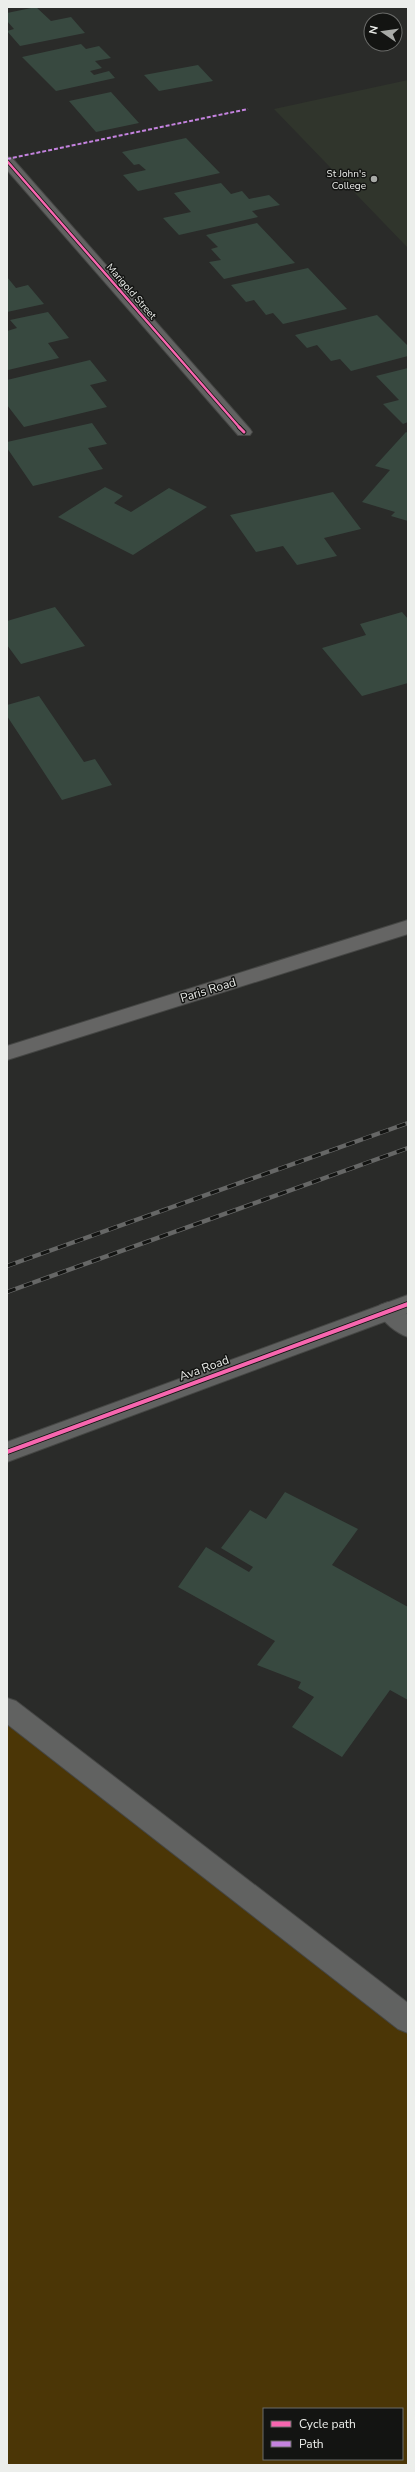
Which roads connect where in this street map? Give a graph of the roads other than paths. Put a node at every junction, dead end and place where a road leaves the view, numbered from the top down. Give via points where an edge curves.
1 (7, 161) edge
2 (244, 432) dead end
3 (408, 927) edge
4 (7, 1053) edge
5 (398, 1308) edge
6 (408, 1328) edge
7 (7, 1452) edge
8 (7, 1709) edge
9 (408, 2020) edge

1 - 2 street, Marigold Street
3 - 4 main road, Paris Road
5 - 6 street
5 - 7 street, Ava Road
8 - 9 street

